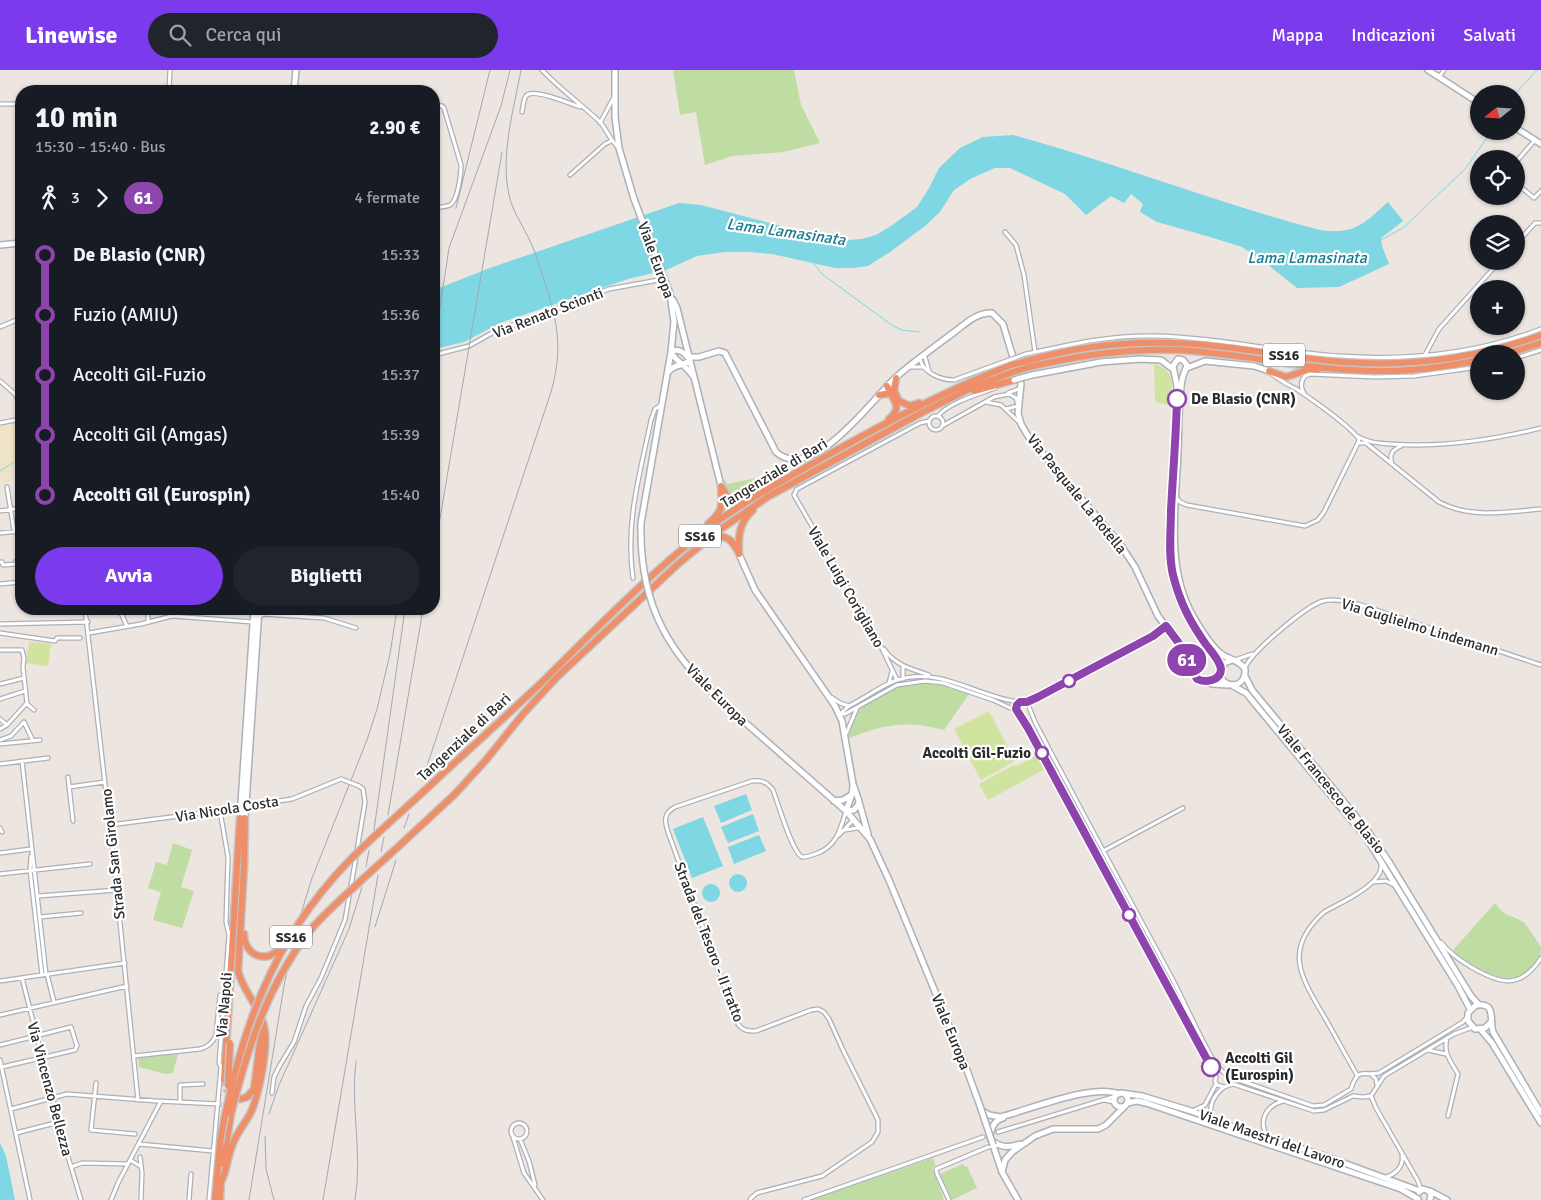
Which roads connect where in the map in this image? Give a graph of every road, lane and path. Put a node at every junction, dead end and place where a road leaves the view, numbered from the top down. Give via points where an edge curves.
1 (170, 70) edge
2 (296, 70) edge
3 (542, 70) edge
4 (615, 70) edge
5 (1428, 70) edge
6 (1444, 70) edge
7 (1439, 77) junction
8 (169, 85) edge
9 (295, 85) edge
10 (614, 97) junction
11 (1470, 98) edge
12 (0, 104) edge
13 (15, 104) edge
14 (440, 106) edge
15 (582, 107) junction
16 (522, 112) dead end
17 (600, 123) junction
18 (1525, 134) edge
19 (1534, 140) junction
20 (611, 141) junction
21 (1541, 144) edge
22 (619, 148) junction
23 (1525, 151) edge
24 (570, 175) dead end
25 (1525, 190) edge
26 (1541, 191) edge
27 (440, 207) edge
28 (1541, 223) edge
29 (1005, 232) dead end
30 (1525, 232) edge
31 (15, 244) edge
32 (0, 245) edge
33 (1492, 270) edge
34 (664, 277) junction
35 (670, 294) junction
36 (15, 321) edge
37 (0, 327) edge
38 (1541, 329) edge
39 (1541, 335) edge
40 (1541, 343) edge
41 (1525, 348) edge
42 (1541, 350) edge
43 (671, 352) junction
44 (1035, 352) junction
45 (440, 353) edge
46 (1425, 355) junction
47 (1525, 355) edge
48 (922, 356) junction
49 (690, 360) junction
50 (1027, 361) junction
51 (1470, 361) edge
52 (681, 364) junction
53 (1011, 366) junction
54 (909, 367) junction
55 (923, 367) junction
56 (1470, 368) edge
57 (1343, 369) junction
58 (1174, 370) junction
59 (1186, 370) junction
60 (1269, 371) junction
61 (930, 372) junction
62 (667, 374) junction
63 (693, 377) junction
64 (896, 378) junction
65 (1014, 380) junction
66 (0, 381) edge
67 (887, 386) junction
68 (1021, 387) junction
69 (892, 392) junction
70 (15, 394) edge
71 (1003, 394) junction
72 (879, 395) junction
73 (1305, 395) junction
74 (934, 399) junction
75 (943, 402) junction
76 (985, 402) junction
77 (661, 404) junction
78 (1018, 406) junction
79 (1006, 409) junction
80 (938, 416) junction
81 (15, 420) edge
82 (942, 420) junction
83 (929, 421) junction
84 (950, 421) junction
85 (0, 423) edge
86 (1021, 424) junction
87 (942, 426) junction
88 (1541, 428) edge
89 (864, 435) junction
90 (1357, 436) junction
91 (1358, 443) junction
92 (1404, 445) junction
93 (1392, 464) junction
94 (797, 472) junction
95 (721, 486) junction
96 (7, 487) dead end
97 (769, 496) junction
98 (1176, 496) junction
99 (15, 509) edge
100 (1541, 509) edge
101 (10, 510) junction
102 (0, 511) edge
103 (1173, 520) junction
104 (14, 532) joint
105 (0, 533) edge
106 (1172, 540) junction
107 (692, 542) junction
108 (698, 546) junction
109 (739, 554) junction
110 (0, 562) edge
111 (15, 564) edge
112 (634, 578) dead end
113 (15, 583) edge
114 (0, 584) edge
115 (87, 615) edge
116 (122, 615) edge
117 (148, 615) edge
118 (256, 615) edge
119 (258, 615) edge
120 (262, 615) edge
121 (278, 615) edge
122 (257, 620) junction
123 (148, 621) junction
124 (88, 622) junction
125 (0, 624) edge
126 (127, 626) junction
127 (1166, 626) junction
128 (356, 628) dead end
129 (0, 633) edge
130 (89, 633) junction
131 (80, 638) dead end
132 (878, 640) junction
133 (0, 650) edge
134 (1255, 652) junction
135 (1234, 660) junction
136 (1541, 665) edge
137 (903, 667) junction
138 (892, 668) junction
139 (1245, 669) junction
140 (1220, 670) junction
141 (931, 676) junction
142 (1245, 676) junction
143 (24, 678) junction
144 (903, 679) junction
145 (898, 680) junction
146 (1203, 682) junction
147 (889, 683) junction
148 (0, 684) edge
149 (1230, 685) junction
150 (25, 691) junction
151 (827, 694) junction
152 (0, 699) edge
153 (1020, 702) junction
154 (1027, 702) junction
155 (27, 704) junction
156 (849, 706) junction
157 (857, 707) junction
158 (34, 710) dead end
159 (1017, 711) junction
160 (1025, 713) junction
161 (839, 714) junction
162 (0, 719) edge
163 (7, 725) junction
164 (0, 729) edge
165 (845, 737) junction
166 (40, 740) dead end
167 (33, 741) junction
168 (0, 742) edge
169 (48, 758) dead end
170 (22, 761) junction
171 (0, 764) edge
172 (68, 777) dead end
173 (105, 782) junction
174 (853, 784) junction
175 (69, 787) junction
176 (852, 794) junction
177 (834, 801) junction
178 (859, 804) junction
179 (243, 807) junction
180 (1183, 808) dead end
181 (220, 811) junction
182 (846, 811) junction
183 (242, 818) junction
184 (854, 819) junction
185 (73, 821) dead end
186 (842, 822) junction
187 (110, 825) junction
188 (0, 828) edge
189 (844, 830) junction
190 (863, 830) junction
191 (2, 832) dead end
192 (839, 835) junction
193 (870, 840) junction
194 (31, 849) junction
195 (1103, 851) junction
196 (0, 853) edge
197 (1379, 856) junction
198 (90, 864) dead end
199 (30, 870) junction
200 (35, 870) junction
201 (0, 874) edge
202 (1374, 882) junction
203 (1399, 888) junction
204 (117, 890) junction
205 (38, 896) junction
206 (81, 913) dead end
207 (40, 917) junction
208 (1428, 926) junction
209 (296, 929) junction
210 (1541, 958) edge
211 (125, 964) junction
212 (45, 975) junction
213 (22, 978) junction
214 (0, 981) edge
215 (127, 986) junction
216 (273, 990) junction
217 (220, 995) dead end
218 (54, 1002) junction
219 (1479, 1005) junction
220 (29, 1008) junction
221 (1470, 1009) junction
222 (0, 1015) edge
223 (1467, 1017) junction
224 (1491, 1022) junction
225 (1473, 1027) junction
226 (1481, 1030) junction
227 (36, 1035) junction
228 (1448, 1038) junction
229 (0, 1045) edge
230 (1427, 1050) junction
231 (1446, 1055) junction
232 (134, 1056) junction
233 (42, 1059) junction
234 (0, 1060) edge
235 (2, 1067) junction
236 (1371, 1074) junction
237 (1226, 1075) junction
238 (1357, 1075) junction
239 (1216, 1077) junction
240 (224, 1080) tunnel mouth
241 (96, 1083) dead end
242 (1216, 1083) junction
243 (203, 1084) dead end
244 (1352, 1085) junction
245 (1226, 1086) junction
246 (1377, 1086) junction
247 (272, 1093) dead end
248 (94, 1096) junction
249 (1118, 1096) junction
250 (1359, 1096) junction
251 (1371, 1096) junction
252 (52, 1098) junction
253 (240, 1099) dead end
254 (138, 1100) junction
255 (161, 1101) junction
256 (1283, 1101) junction
257 (180, 1102) junction
258 (219, 1104) junction
259 (1126, 1105) junction
260 (11, 1108) junction
261 (981, 1108) junction
262 (1191, 1111) junction
263 (1016, 1113) junction
264 (1541, 1113) edge
265 (1448, 1116) dead end
266 (1211, 1119) junction
267 (59, 1122) junction
268 (1541, 1123) edge
269 (998, 1132) dead end
270 (16, 1133) junction
271 (135, 1134) dead end
272 (513, 1137) junction
273 (983, 1137) dead end
274 (1270, 1138) junction
275 (520, 1139) junction
276 (991, 1141) junction
277 (220, 1142) junction
278 (1026, 1142) junction
279 (139, 1144) junction
280 (213, 1151) junction
281 (1401, 1152) junction
282 (140, 1157) dead end
283 (129, 1162) junction
284 (141, 1166) junction
285 (71, 1167) junction
286 (1002, 1172) junction
287 (191, 1174) dead end
288 (1384, 1178) junction
289 (221, 1182) junction
290 (536, 1188) junction
291 (1424, 1190) junction
292 (1016, 1198) edge
293 (1418, 1199) edge
294 (30, 1200) edge
295 (81, 1200) edge
296 (111, 1200) edge
297 (141, 1200) edge
298 (189, 1200) edge
299 (209, 1200) edge
300 (215, 1200) edge
301 (220, 1200) edge
302 (543, 1200) edge
303 (750, 1200) edge
304 (804, 1200) edge
305 (949, 1200) edge
306 (1432, 1200) edge
307 (1447, 1200) edge

1 - 8 street
2 - 9 street
3 - 15 street
4 - 10 street, Viale Europa
5 - 7 street
6 - 7 street
7 - 11 street
10 - 17 street
10 - 22 street, Viale Europa
12 - 13 street
14 - 27 street via 444,108 461,165 454,201
15 - 16 street via 533,93 525,97
15 - 17 street
17 - 20 street
18 - 19 street
19 - 21 street
19 - 23 street
20 - 22 street
20 - 24 street
22 - 34 street, Viale Europa via 639,214
25 - 26 street via 1534,198
28 - 30 street via 1535,223
29 - 44 street via 1016,245 1024,275
31 - 32 street
33 - 46 street via 1439,329
34 - 35 street, Viale Europa
34 - 45 street, Via Renato Scionti via 608,289 505,328 469,346
35 - 43 street, Viale Europa via 674,322
35 - 49 street via 677,308
36 - 37 street
38 - 46 street via 1489,344
39 - 50 highway, Tangenziale di Bari / SS16 via 1479,353 1412,362 1342,362 1156,342 1085,347
40 - 41 highway
42 - 47 street
43 - 49 street via 682,351
43 - 52 street
43 - 62 street, Viale Europa
44 - 46 street via 1099,339 1151,336 1339,356
44 - 50 street
48 - 54 street, Via Pasquale La Rotella
48 - 55 street
48 - 61 street
48 - 68 street, Via Pasquale La Rotella via 975,317 992,313 1003,324
49 - 52 street
49 - 63 street
49 - 72 street, Via Pasquale La Rotella via 719,351 724,353 774,449 788,459 804,458 836,439
50 - 53 highway, Tangenziale di Bari / SS16, bridge
50 - 53 street, bridge
50 - 57 highway, Tangenziale di Bari / SS16 via 1137,350 1203,352
51 - 57 highway, Tangenziale di Bari / SS16 via 1414,370
52 - 62 street via 672,367
52 - 63 street
53 - 61 street via 954,380 946,380
53 - 74 highway, Tangenziale di Bari / SS16
53 - 75 highway, Tangenziale di Bari / SS16
54 - 55 street
54 - 64 street, Via Pasquale La Rotella
55 - 61 street
56 - 73 street via 1414,376 1310,374 1301,383
57 - 60 highway via 1336,372 1310,369 1286,377
58 - 59 street via 1181,373
58 - 59 street via 1174,363 1180,359 1186,362
58 - 65 street, bridge via 1161,360 1140,359 1101,362
58 - 103 street via 1177,386
59 - 60 street via 1205,361 1254,366
59 - 98 street via 1181,388
60 - 73 street
62 - 77 street, Viale Europa
63 - 95 street
64 - 67 street, Via Pasquale La Rotella
64 - 69 highway
65 - 75 highway via 976,390 952,402
65 - 80 street via 966,399
66 - 70 street
67 - 69 highway via 892,388
67 - 72 street, Via Pasquale La Rotella
68 - 71 street
68 - 78 street, Via Pasquale La Rotella
69 - 72 highway
69 - 74 highway via 906,405
69 - 89 highway via 897,408 894,415
71 - 76 street
71 - 78 street via 1013,396
73 - 90 street
74 - 89 highway, Tangenziale di Bari / SS16
75 - 97 highway, Tangenziale di Bari / SS16
76 - 79 street
76 - 84 street
77 - 112 street via 651,420 633,511 630,555
77 - 177 street, Viale Europa, bridge via 640,540 644,573 655,614 680,657 703,685
78 - 79 street
78 - 86 street, Via Pasquale La Rotella
79 - 86 street
80 - 82 street
80 - 83 street
81 - 85 street
82 - 84 street
82 - 87 street
83 - 87 street via 930,428 934,430
83 - 132 street, Viale Luigi Corigliano via 797,489 794,495
84 - 87 street
86 - 127 street, Via Pasquale La Rotella via 1120,544
88 - 92 street via 1467,443
89 - 94 highway, Tangenziale di Bari / SS16
90 - 91 street
90 - 92 street via 1369,442
91 - 93 street via 1366,443
91 - 98 street via 1324,512 1318,520 1305,526 1187,505
92 - 93 street via 1391,454
93 - 100 street via 1451,509 1481,514
94 - 95 highway via 736,502 727,497
94 - 107 highway, Tangenziale di Bari / SS16 via 742,505
95 - 107 highway via 722,501 718,515
96 - 101 street
97 - 108 highway, Tangenziale di Bari / SS16
97 - 109 highway via 744,519 738,536
98 - 103 street
99 - 101 street
101 - 102 street
101 - 104 street
103 - 106 street
104 - 105 street
106 - 135 street via 1182,591 1193,616 1219,652
106 - 140 street via 1172,572 1183,608 1217,659
107 - 209 highway, Tangenziale di Bari / SS16, bridge via 590,633 347,863
108 - 109 highway via 717,537 725,537
108 - 216 highway, Tangenziale di Bari / SS16, bridge via 557,677 455,794 328,911 309,933
109 - 151 street via 755,590
110 - 111 street via 2,565
113 - 114 street
115 - 124 street, Strada San Girolamo
116 - 126 street
117 - 123 street
118 - 122 street
119 - 122 street
120 - 122 street
121 - 128 street via 324,618
122 - 123 street via 172,616
122 - 179 street
123 - 126 street
124 - 125 street
124 - 130 street, Strada San Girolamo
126 - 130 street
127 - 146 street, Via Pasquale La Rotella via 1197,679
127 - 154 street via 1153,636
129 - 131 street via 55,641 57,638
130 - 173 street, Strada San Girolamo
132 - 137 street
132 - 138 street, Viale Luigi Corigliano
133 - 143 street via 22,650
134 - 135 street, Via Guglielmo Lindemann
134 - 136 street, Via Guglielmo Lindemann via 1314,604 1337,600 1358,604
134 - 139 street, Via Guglielmo Lindemann
135 - 139 street
135 - 140 street via 1225,662
137 - 141 street
137 - 144 street
138 - 145 street, Viale Luigi Corigliano
138 - 147 street
139 - 142 street
140 - 146 street via 1213,680
140 - 149 street via 1222,680
141 - 144 street
141 - 153 street
142 - 149 street via 1240,683
142 - 208 street, Viale Francesco de Blasio via 1252,690 1367,830
143 - 148 street
143 - 150 street
144 - 145 street
145 - 147 street
146 - 149 street
147 - 156 street
149 - 197 street, Viale Francesco de Blasio via 1246,693
150 - 152 street
150 - 155 street
151 - 156 street
151 - 161 street
153 - 154 street
153 - 159 street
154 - 160 street via 1030,706
155 - 158 street
155 - 163 street
156 - 161 street
157 - 159 street via 897,685 925,680 943,683
157 - 161 street
157 - 165 street
159 - 160 street
160 - 195 street
160 - 239 street
161 - 165 street
162 - 163 street
163 - 164 street
165 - 174 street
166 - 167 street
167 - 168 street
167 - 168 street via 24,722
169 - 170 street
170 - 171 street
170 - 194 street
172 - 175 street
173 - 175 street
173 - 187 street, Strada San Girolamo
174 - 176 street
174 - 178 street
175 - 185 street
176 - 177 street
176 - 182 street
177 - 182 street, Viale Europa
178 - 182 street via 854,810
178 - 184 street
178 - 193 street
179 - 181 street, Via Nicola Costa
179 - 183 street
179 - 247 street, Via Nicola Costa, bridge via 292,798 341,779 363,789 365,802 347,915 306,1006 294,1042 274,1077
180 - 195 street
181 - 187 street, Via Nicola Costa
181 - 258 street, Via Napoli via 228,857 226,922 229,935
182 - 184 street, Viale Europa
182 - 186 street
183 - 209 highway, bridge via 248,864 244,940 253,954 269,956 278,951 290,932
183 - 240 highway
183 - 277 highway, bridge via 228,1078
183 - 289 highway via 244,877 238,971 262,1022 266,1041 254,1104 232,1145
184 - 186 street
184 - 189 street
184 - 190 street, Viale Europa
186 - 192 street
187 - 204 street, Strada San Girolamo
188 - 191 street
189 - 190 street
189 - 192 street
190 - 193 street, Viale Europa
192 - 303 street, Strada del Tesoro - II tratto via 822,851 806,857 798,855 773,790 760,780 675,807 665,815 668,832 741,1029 756,1031 811,1010 824,1012 878,1120 878,1132 872,1142 822,1176 757,1194
193 - 261 street, Viale Europa via 961,1053
194 - 196 street
194 - 199 street
194 - 200 street
195 - 237 street via 1216,1065
197 - 202 street via 1381,871
197 - 203 street, Viale Francesco de Blasio
198 - 200 street
199 - 200 street
199 - 201 street
199 - 212 street
200 - 205 street
202 - 203 street via 1386,881
202 - 238 street via 1318,917 1307,931 1300,952 1305,984
203 - 221 street, Viale Francesco de Blasio
204 - 205 street
204 - 211 street, Strada San Girolamo
205 - 207 street
206 - 207 street
207 - 212 street
208 - 210 street via 1456,957 1492,979 1516,980 1526,976
208 - 219 street, Viale Francesco de Blasio
209 - 277 highway, Tangenziale di Bari / SS16, bridge via 269,975 249,1025 236,1064
211 - 212 street
211 - 215 street, Strada San Girolamo
212 - 213 street
212 - 218 street
213 - 214 street
213 - 220 street, Via Vincenzo Bellezza
215 - 218 street
215 - 232 street, Strada San Girolamo
216 - 253 highway, bridge via 262,1027 254,1089
216 - 289 highway, Tangenziale di Bari / SS16, bridge via 249,1047 231,1114
217 - 232 street via 216,1035 208,1046
218 - 220 street
219 - 221 street
219 - 224 street via 1486,1006 1491,1012
220 - 222 street
220 - 227 street, Via Vincenzo Bellezza
221 - 223 street
223 - 225 street
223 - 236 street via 1379,1073
224 - 226 street
224 - 264 street via 1493,1032
225 - 226 street
225 - 228 street
226 - 268 street
227 - 229 street
227 - 233 street, Via Vincenzo Bellezza
227 - 233 street via 68,1027 72,1029 77,1049
228 - 230 street
228 - 231 street
230 - 231 street
230 - 246 street via 1384,1076
231 - 265 street via 1458,1074
232 - 254 street, Strada San Girolamo
233 - 235 street
233 - 252 street, Via Vincenzo Bellezza
234 - 235 street
235 - 260 street
236 - 238 street
236 - 246 street
237 - 239 street
237 - 244 street via 1313,1106 1328,1103
237 - 245 street via 1229,1081
238 - 244 street
239 - 242 street
241 - 248 street
242 - 245 street
242 - 262 street via 1205,1106
243 - 257 street via 180,1085
244 - 250 street
245 - 256 street via 1233,1084
245 - 266 street via 1211,1103
246 - 251 street
248 - 252 street via 67,1094
248 - 254 street
248 - 271 street via 92,1130
249 - 259 street via 1126,1096
249 - 259 street, Viale Maestri del Lavoro via 1120,1107
249 - 262 street, Viale Maestri del Lavoro via 1142,1096
249 - 263 street via 1111,1092 1090,1093
249 - 269 street
250 - 251 street
250 - 256 street via 1348,1097 1319,1110
251 - 281 street
252 - 260 street
252 - 267 street, Via Vincenzo Bellezza
254 - 255 street
255 - 257 street
255 - 279 street
256 - 274 street via 1272,1105 1265,1114 1263,1126
257 - 258 street
258 - 280 street, Via Napoli
259 - 278 street via 1098,1129 1046,1130
259 - 293 street, Viale Maestri del Lavoro via 1146,1102 1401,1189
260 - 270 street
261 - 263 street via 994,1117
261 - 276 street, Viale Europa, bridge
262 - 266 street, Viale Maestri del Lavoro
263 - 276 street via 996,1121
266 - 274 street, Viale Maestri del Lavoro
267 - 270 street
267 - 285 street, Via Vincenzo Bellezza
270 - 294 street
272 - 275 street
272 - 275 street via 511,1128 521,1123 527,1132
272 - 290 street via 524,1173
273 - 304 street
274 - 288 street, Viale Maestri del Lavoro
275 - 290 street
276 - 278 street via 1002,1147
276 - 286 street, Viale Europa
276 - 305 street via 936,1169
277 - 300 highway, Tangenziale di Bari / SS16
278 - 286 street via 1005,1160
279 - 280 street
279 - 283 street
280 - 299 street, Via Napoli
281 - 288 street via 1403,1159 1399,1169
281 - 291 street
282 - 284 street
283 - 284 street
283 - 285 street via 82,1163
283 - 296 street
284 - 297 street
285 - 295 street, Via Vincenzo Bellezza
286 - 292 street, Viale Europa
287 - 298 street
288 - 291 street, Viale Maestri del Lavoro
289 - 301 highway, Tangenziale di Bari / SS16
290 - 302 street
291 - 293 street
291 - 306 street via 1432,1194
291 - 307 street, Viale Maestri del Lavoro

